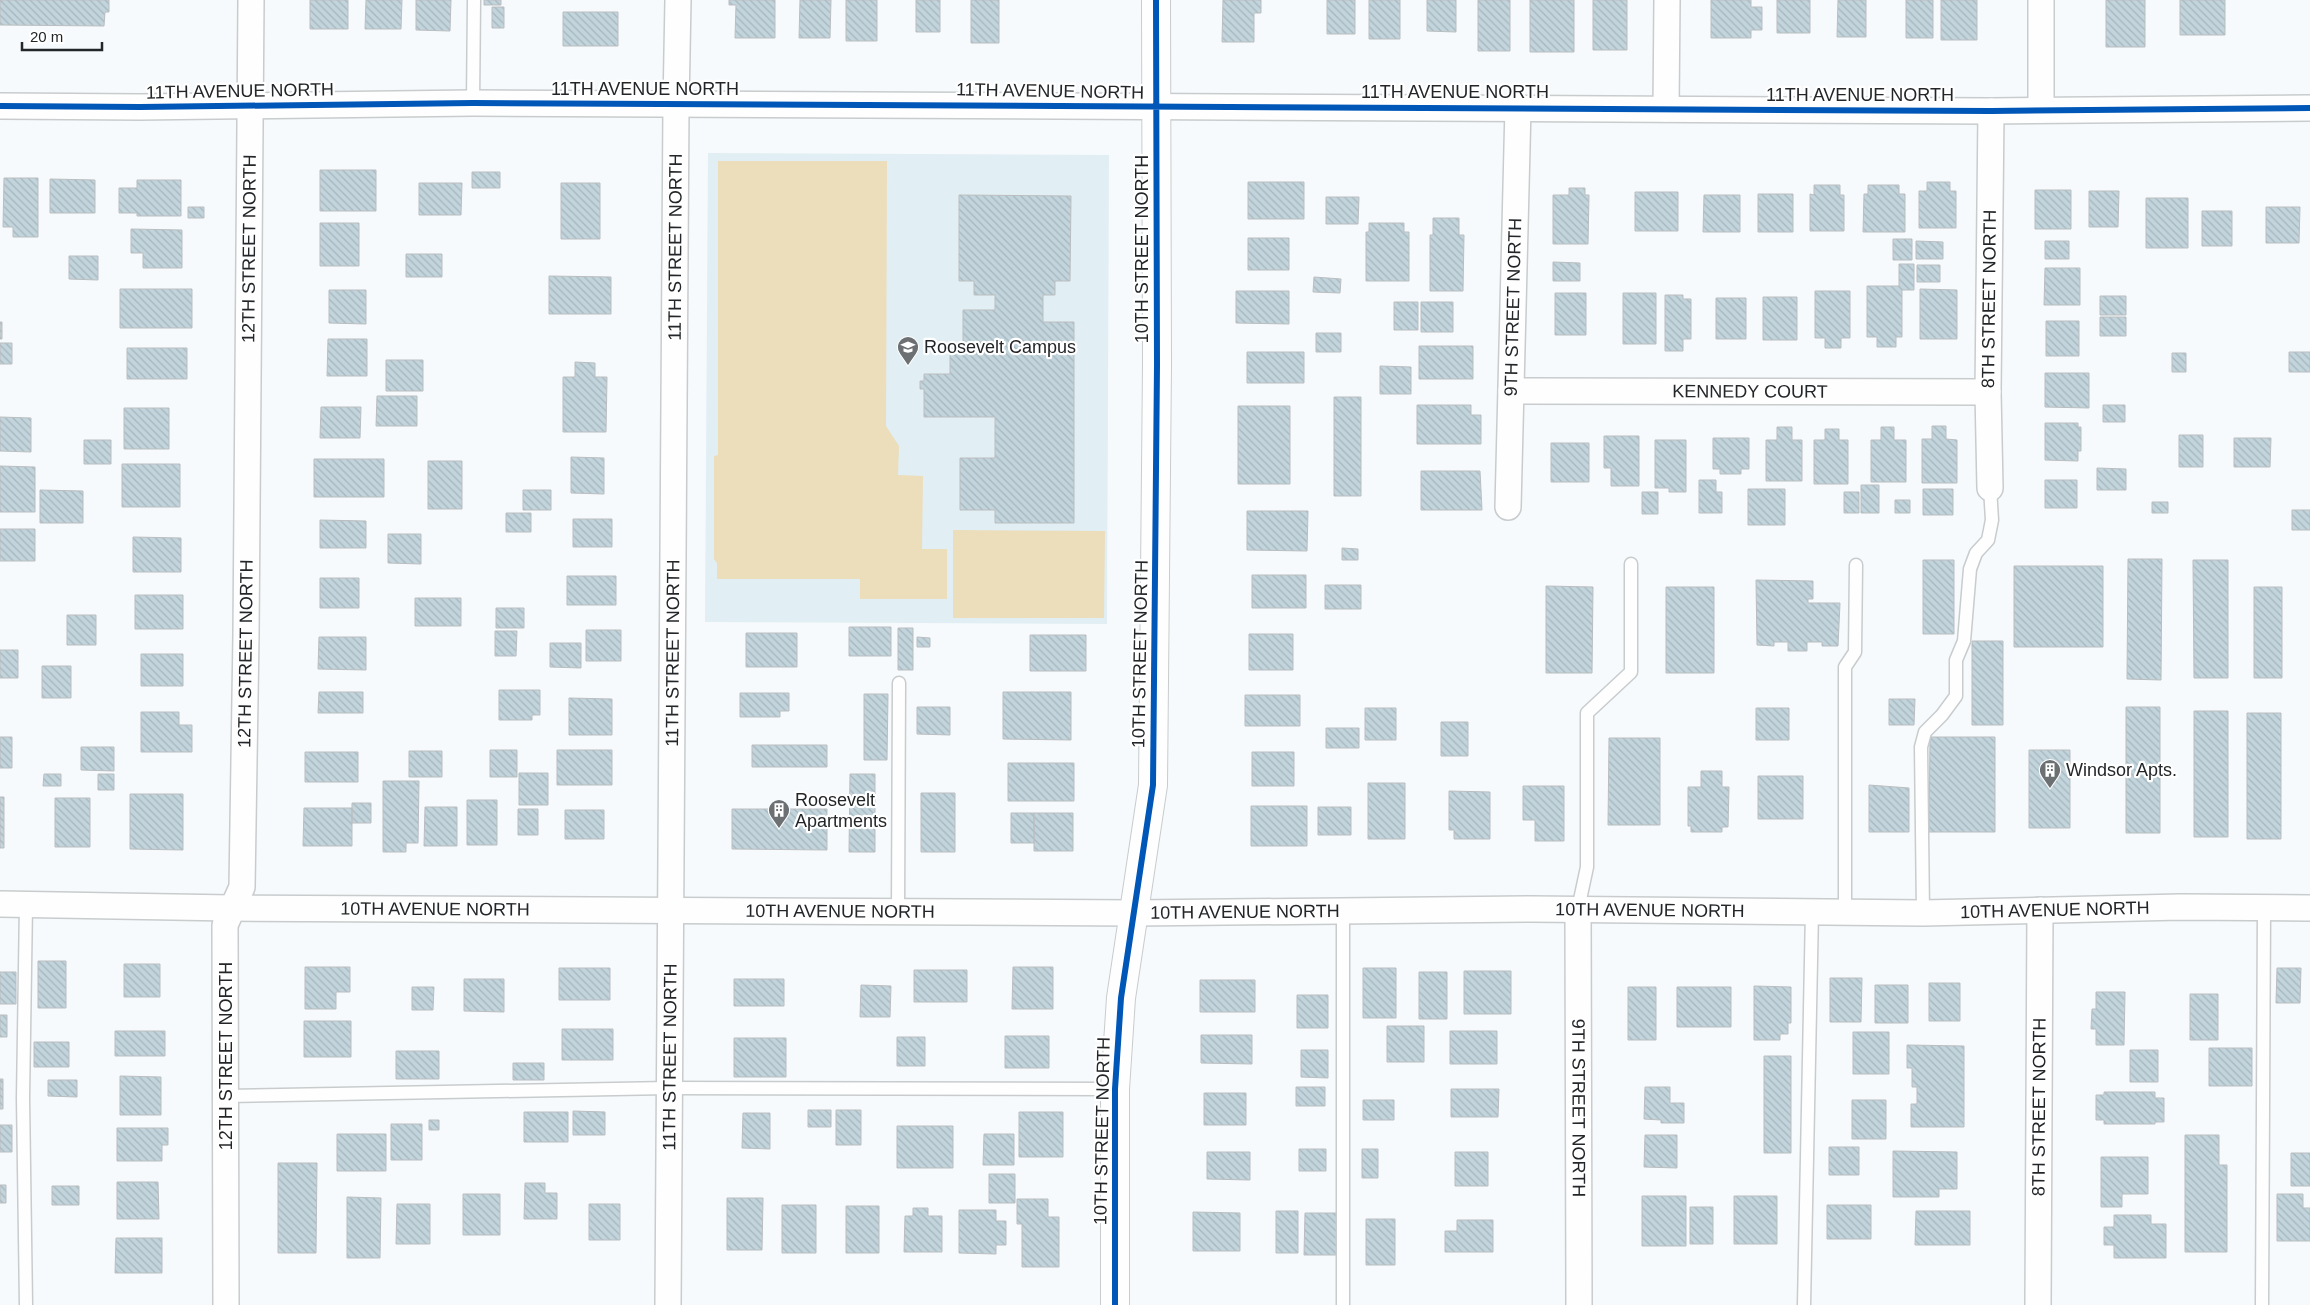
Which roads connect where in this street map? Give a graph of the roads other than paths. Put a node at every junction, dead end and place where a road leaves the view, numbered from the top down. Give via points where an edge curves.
1 (251, 0) edge
2 (474, 0) edge
3 (678, 0) edge
4 (1156, 0) edge
5 (1667, 0) edge
6 (2041, 0) edge
7 (473, 103) junction
8 (251, 105) junction
9 (676, 105) junction
10 (0, 106) edge
11 (1157, 107) junction
12 (1518, 107) junction
13 (2310, 108) edge
14 (1666, 109) junction
15 (2041, 110) junction
16 (1991, 111) junction
17 (1511, 391) junction
18 (1988, 392) junction
19 (1990, 488) joint
20 (1508, 507) dead end
21 (1631, 564) dead end
22 (1856, 565) dead end
23 (899, 683) dead end
24 (0, 904) edge
25 (26, 904) junction
26 (232, 908) junction
27 (2310, 908) edge
28 (2264, 909) junction
29 (1343, 910) junction
30 (1578, 910) junction
31 (2040, 910) junction
32 (672, 911) junction
33 (898, 911) junction
34 (1812, 911) junction
35 (1845, 912) junction
36 (1135, 913) junction
37 (1923, 913) junction
38 (668, 1088) junction
39 (1114, 1089) junction
40 (226, 1096) junction
41 (26, 1305) edge
42 (226, 1305) edge
43 (668, 1305) edge
44 (1115, 1305) edge
45 (1343, 1305) edge
46 (1579, 1305) edge
47 (1804, 1305) edge
48 (2038, 1305) edge
49 (2262, 1305) edge

1 - 8 street, 12TH STREET NORTH
2 - 7 lane
3 - 9 street, 11TH STREET NORTH
4 - 11 main road, 10TH STREET NORTH
5 - 14 street
6 - 15 street
7 - 8 street, 11TH AVENUE NORTH
7 - 9 street, 11TH AVENUE NORTH
8 - 10 street, 11TH AVENUE NORTH
8 - 26 street, 12TH STREET NORTH via 242,887
9 - 11 street, 11TH AVENUE NORTH
9 - 32 street, 11TH STREET NORTH
11 - 12 street, 11TH AVENUE NORTH
11 - 36 main road, 10TH STREET NORTH via 1153,786
12 - 14 street, 11TH AVENUE NORTH
12 - 17 street, 9TH STREET NORTH
13 - 15 street, 11TH AVENUE NORTH
14 - 16 street, 11TH AVENUE NORTH
15 - 16 street, 11TH AVENUE NORTH
16 - 18 street, 8TH STREET NORTH
17 - 18 street, KENNEDY COURT
17 - 20 street, 9TH STREET NORTH
18 - 19 street, 8TH STREET NORTH
19 - 37 lane via 1992,520 1988,540 1976,553 1970,569 1964,641 1956,660 1956,696 1942,716 1924,732 1921,747
21 - 30 lane via 1631,672 1587,713 1587,867
22 - 35 lane via 1855,652 1845,667
23 - 33 lane
24 - 25 street, 10TH AVENUE NORTH
25 - 26 street, 10TH AVENUE NORTH
25 - 41 lane via 23,1098
26 - 32 street, 10TH AVENUE NORTH
26 - 40 street, 12TH STREET NORTH via 225,925
27 - 28 street, 10TH AVENUE NORTH
28 - 31 street, 10TH AVENUE NORTH
28 - 49 lane
29 - 30 street, 10TH AVENUE NORTH
29 - 36 street, 10TH AVENUE NORTH
29 - 45 lane
30 - 34 street, 10TH AVENUE NORTH
30 - 46 street, 9TH STREET NORTH
31 - 37 street, 10TH AVENUE NORTH
31 - 48 street, 8TH STREET NORTH
32 - 33 street, 10TH AVENUE NORTH
32 - 38 street, 11TH STREET NORTH
33 - 36 street, 10TH AVENUE NORTH
34 - 35 street, 10TH AVENUE NORTH
34 - 47 lane
35 - 37 street, 10TH AVENUE NORTH
36 - 39 main road, 10TH STREET NORTH via 1121,998
38 - 39 lane
38 - 40 lane
38 - 43 street, 11TH STREET NORTH
39 - 44 main road, 10TH STREET NORTH
40 - 42 street, 12TH STREET NORTH

